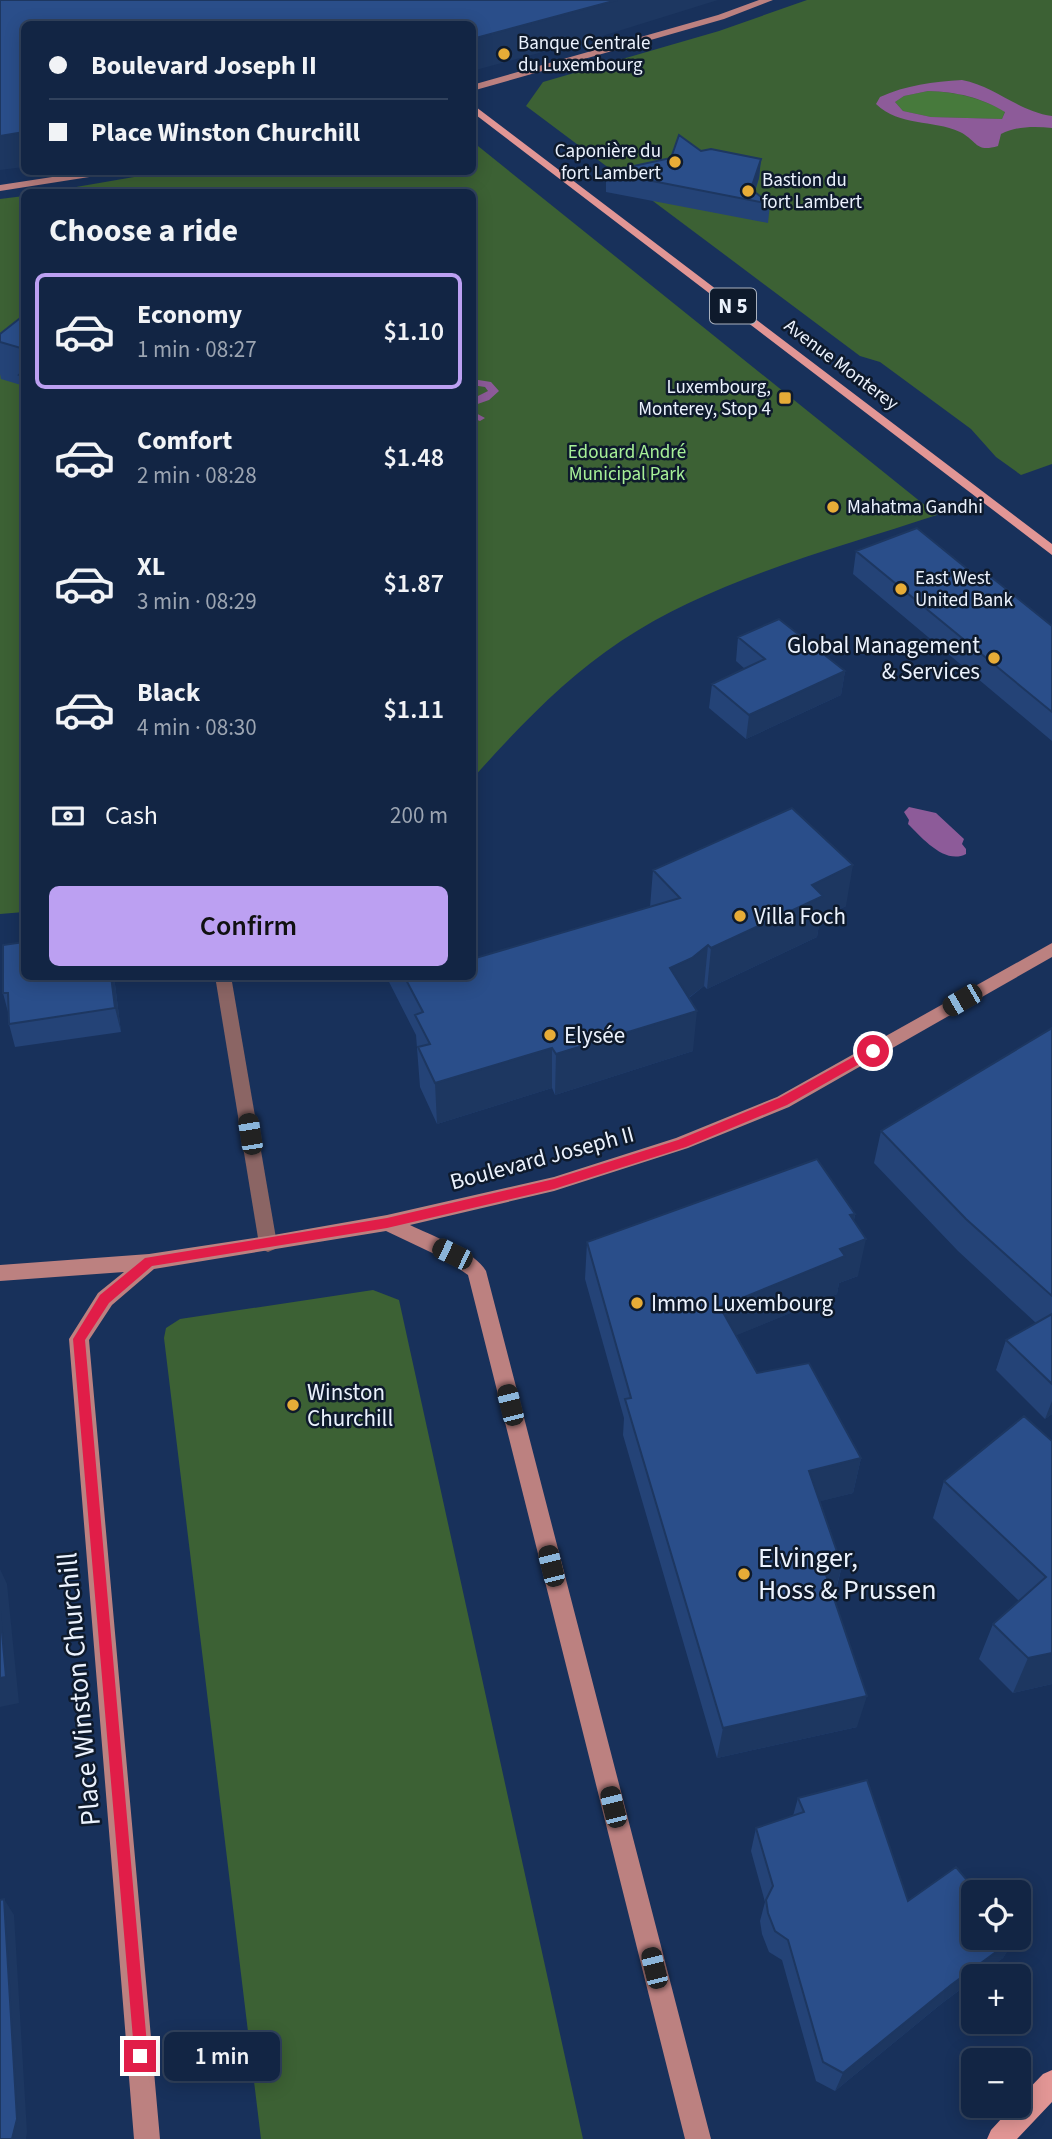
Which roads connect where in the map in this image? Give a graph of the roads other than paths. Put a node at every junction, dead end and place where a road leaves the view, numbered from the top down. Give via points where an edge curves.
1 (768, 0) edge
2 (476, 87) edge
3 (476, 110) edge
4 (83, 175) edge
5 (0, 188) edge
6 (1052, 551) edge
7 (1052, 949) edge
8 (224, 980) edge
9 (387, 1223) junction
10 (268, 1244) junction
11 (149, 1262) junction
12 (0, 1273) edge
13 (1052, 2083) edge
14 (148, 2139) edge
15 (698, 2139) edge
16 (1000, 2139) edge

1 - 2 main road
3 - 6 main road, Avenue Monterey / N 5
4 - 5 main road
7 - 9 main road, Boulevard Joseph II via 783,1101 682,1143 554,1184
8 - 10 street
9 - 10 main road, Boulevard Joseph II
9 - 15 main road via 452,1254 476,1271
10 - 11 main road, Boulevard Joseph II
11 - 12 main road, Boulevard Joseph II
11 - 14 main road, Place Winston Churchill via 105,1299 79,1339
13 - 16 main road

